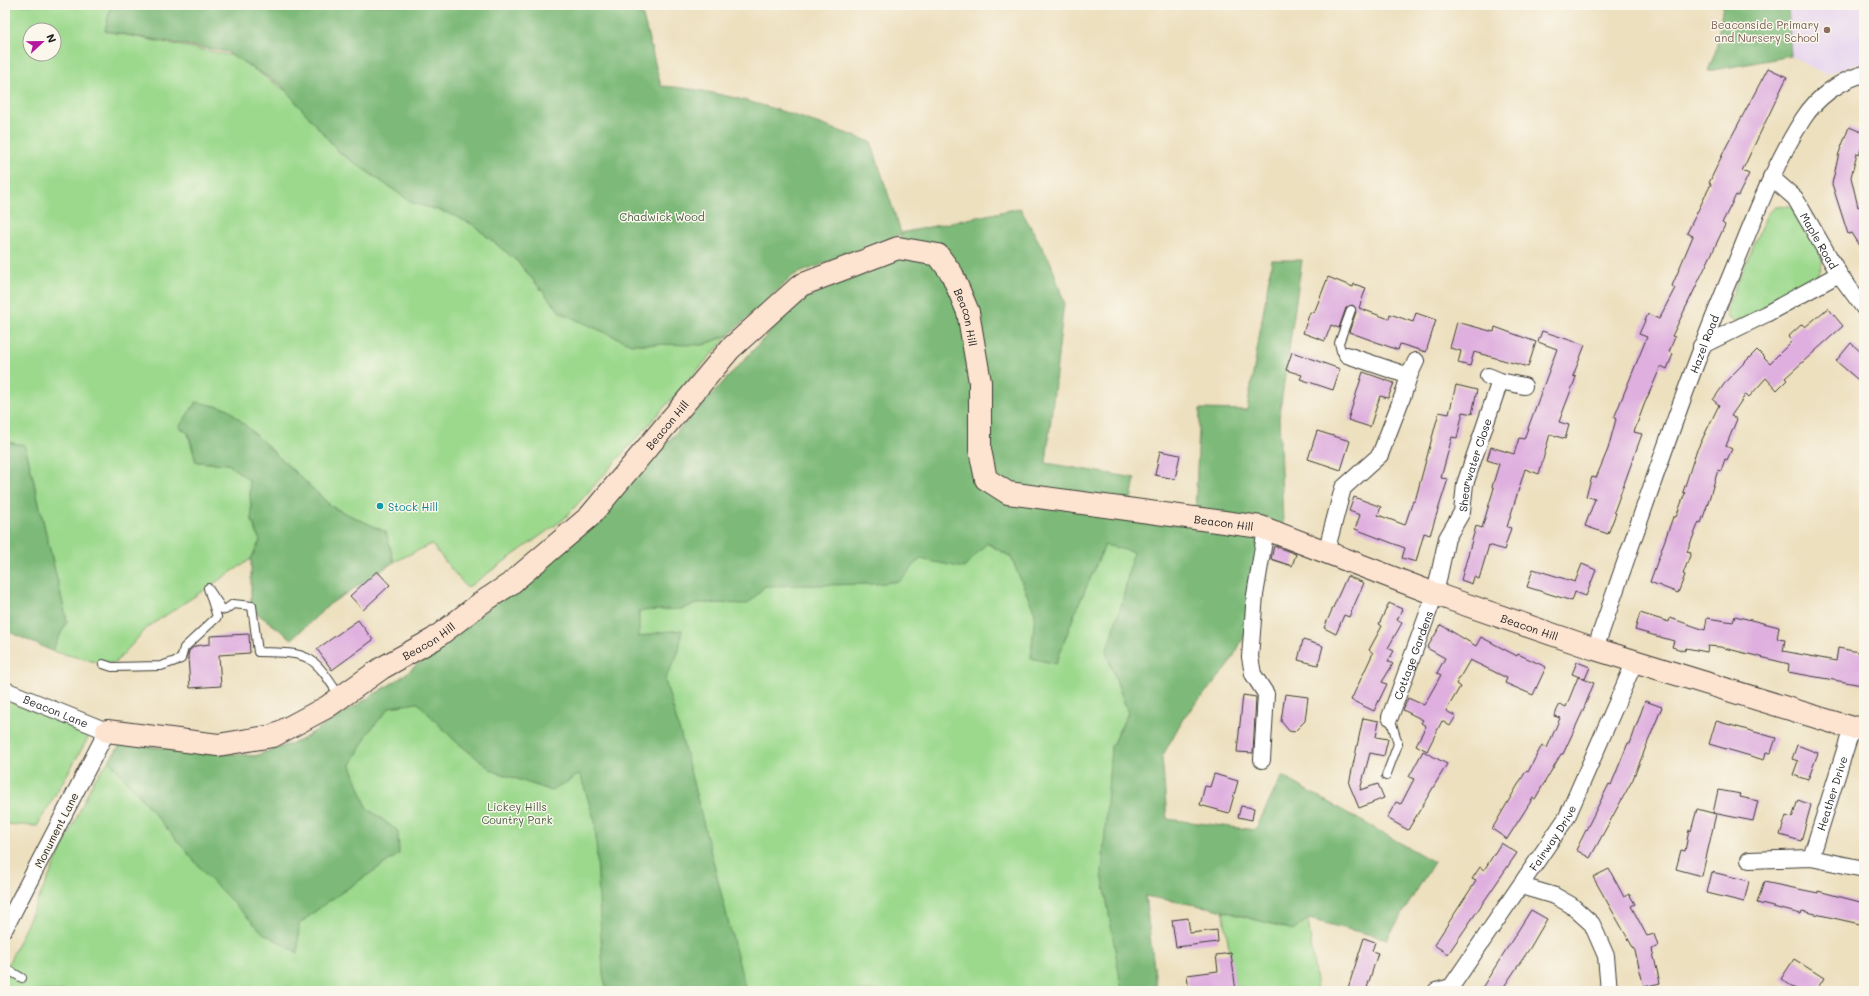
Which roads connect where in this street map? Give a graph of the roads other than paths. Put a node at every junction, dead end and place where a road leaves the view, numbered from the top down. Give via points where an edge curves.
1 (1864, 74) edge
2 (1771, 177) junction
3 (1839, 274) junction
4 (1864, 308) edge
5 (1351, 310) dead end
6 (1701, 346) junction
7 (1347, 355) joint
8 (1416, 361) dead end
9 (1408, 376) junction
10 (1524, 386) dead end
11 (1266, 529) junction
12 (1326, 552) junction
13 (1436, 594) junction
14 (1595, 649) junction
15 (1635, 661) junction
16 (103, 664) dead end
17 (5, 690) edge
18 (340, 698) junction
19 (1390, 717) joint
20 (1858, 727) edge
21 (107, 731) junction
22 (1262, 760) dead end
23 (1386, 776) dead end
24 (1811, 858) junction
25 (1749, 860) dead end
26 (1864, 869) edge
27 (1521, 886) junction
28 (5, 928) edge
29 (5, 968) edge
30 (22, 978) dead end
31 (1445, 990) edge
32 (1609, 991) edge

1 - 2 street, Hazel Road via 1847,79 1824,95 1803,118
2 - 3 street, Maple Road via 1795,198
2 - 6 street, Hazel Road
3 - 4 street, Maple Road
3 - 6 street
5 - 7 lane via 1339,343 1341,351
6 - 14 street, Hazel Road
7 - 9 street
8 - 9 street
9 - 12 street via 1380,455 1343,488
10 - 13 street, Shearwater Close via 1494,379 1465,484 1462,512 1447,538
11 - 12 street, Beacon Hill
11 - 18 street, Beacon Hill via 1008,493 986,479 980,450 980,382 968,312 952,274 938,255 898,248 801,285 730,349 589,517 510,584 434,638 382,668
11 - 22 street via 1255,595 1250,657 1253,674 1266,694
12 - 13 street, Beacon Hill
13 - 14 street, Beacon Hill
13 - 19 street, Cottage Gardens
14 - 15 street, Beacon Hill
15 - 20 street, Beacon Hill
15 - 27 street, Fairway Drive via 1567,817
16 - 18 lane via 112,667 161,666 181,659 184,648 217,617 208,588 222,609 226,610 233,604 252,606 258,652 301,654 313,660 323,670
17 - 21 street, Beacon Lane
18 - 21 street, Beacon Hill via 273,736 218,745
19 - 23 lane via 1398,744
20 - 24 street, Heather Drive
21 - 28 street, Monument Lane
24 - 25 street
24 - 26 street
27 - 31 street, Fairway Drive
27 - 32 street via 1555,896 1571,905 1592,924 1606,956
29 - 30 lane

